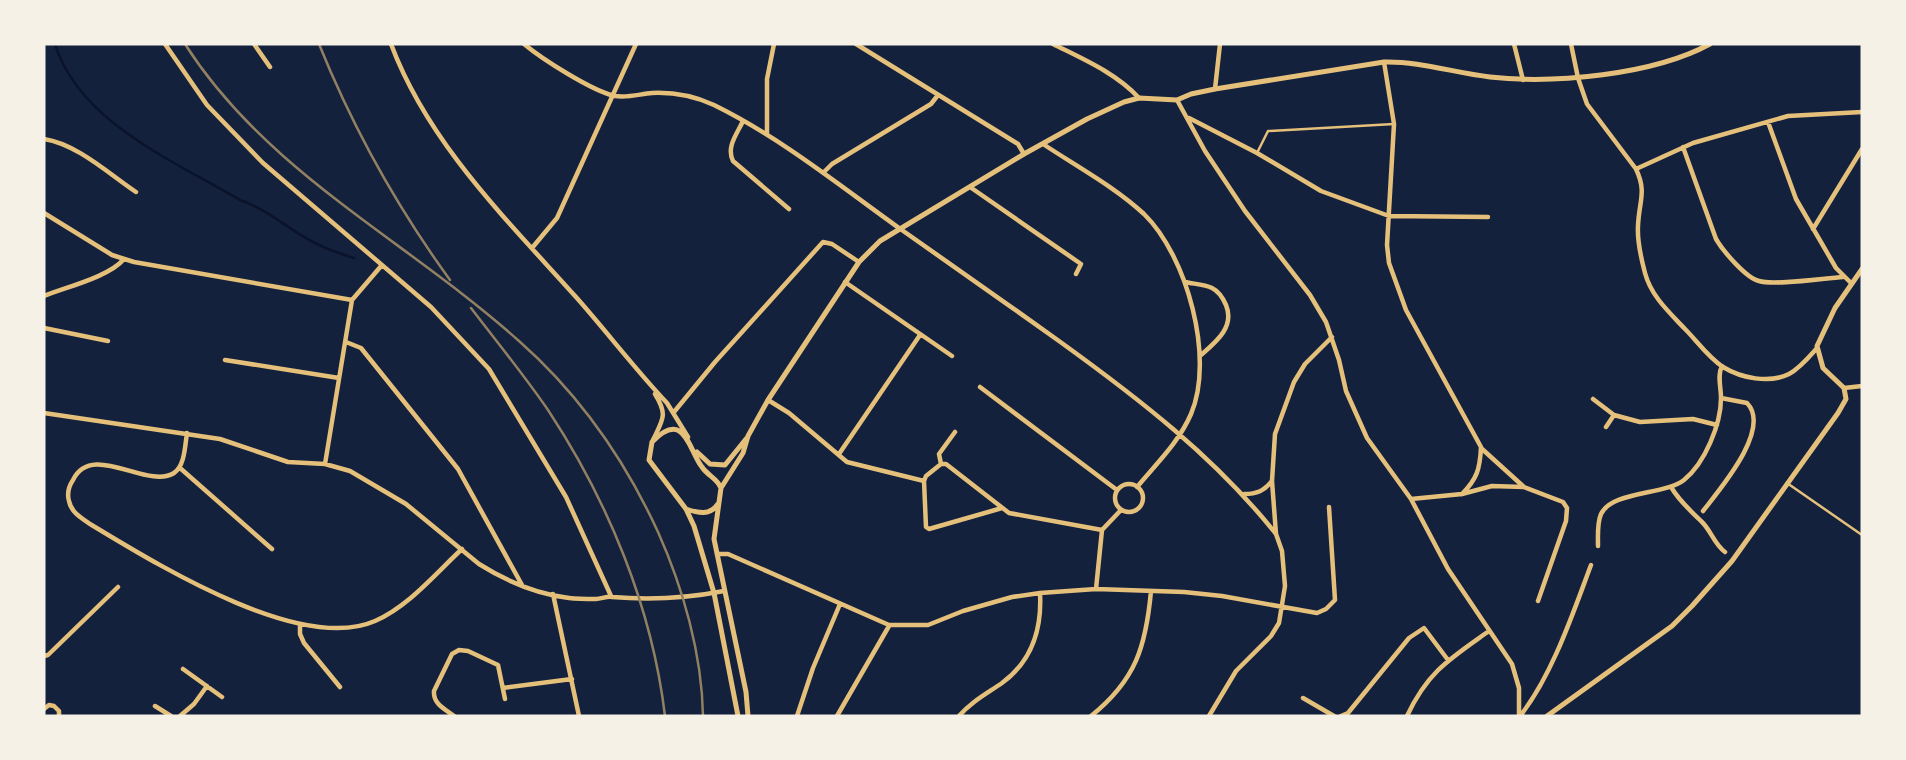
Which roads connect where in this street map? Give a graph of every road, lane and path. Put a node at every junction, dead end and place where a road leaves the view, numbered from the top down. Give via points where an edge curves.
1 (165, 44) edge
2 (254, 44) edge
3 (391, 44) edge
4 (524, 44) edge
5 (636, 44) edge
6 (774, 44) edge
7 (856, 44) edge
8 (1053, 44) edge
9 (1220, 44) edge
10 (1514, 44) edge
11 (1571, 44) edge
12 (1710, 44) edge
13 (1384, 62) junction
14 (270, 67) dead end
15 (1578, 78) junction
16 (1523, 80) junction
17 (1215, 89) junction
18 (613, 95) junction
19 (938, 95) junction
20 (1139, 97) junction
21 (1177, 100) junction
22 (1862, 112) edge
23 (1188, 118) junction
24 (743, 121) junction
25 (1768, 121) junction
26 (1394, 124) junction
27 (767, 134) junction
28 (44, 139) edge
29 (1043, 144) junction
30 (1683, 147) junction
31 (1862, 149) edge
32 (1257, 153) junction
33 (1024, 155) junction
34 (1636, 169) junction
35 (824, 172) junction
36 (970, 187) junction
37 (136, 192) dead end
38 (789, 200) dead end
39 (44, 213) edge
40 (1388, 216) junction
41 (1488, 217) dead end
42 (900, 228) junction
43 (1813, 229) junction
44 (532, 248) junction
45 (124, 259) junction
46 (859, 262) junction
47 (382, 265) junction
48 (1862, 269) edge
49 (1076, 274) dead end
50 (1843, 277) junction
51 (845, 282) junction
52 (1185, 282) junction
53 (1851, 283) junction
54 (44, 296) edge
55 (352, 300) junction
56 (44, 328) edge
57 (920, 335) junction
58 (1332, 337) junction
59 (108, 341) dead end
60 (346, 342) junction
61 (1817, 348) junction
62 (1201, 355) junction
63 (952, 356) dead end
64 (225, 360) dead end
65 (1722, 366) junction
66 (339, 378) junction
67 (649, 384) junction
68 (1862, 386) edge
69 (980, 387) dead end
70 (1844, 388) junction
71 (1721, 398) junction
72 (1593, 399) dead end
73 (768, 400) junction
74 (44, 412) edge
75 (674, 412) junction
76 (1614, 415) junction
77 (1717, 425) junction
78 (1606, 428) dead end
79 (955, 432) dead end
80 (187, 433) junction
81 (1180, 435) junction
82 (748, 436) junction
83 (688, 438) junction
84 (652, 442) junction
85 (1481, 447) junction
86 (694, 449) junction
87 (839, 454) junction
88 (325, 464) junction
89 (941, 464) junction
90 (180, 468) junction
91 (924, 481) junction
92 (1272, 481) junction
93 (1787, 483) junction
94 (1671, 486) junction
95 (1138, 487) junction
96 (1524, 487) junction
97 (721, 488) junction
98 (1117, 490) junction
99 (1243, 494) junction
100 (1462, 494) junction
101 (1410, 499) junction
102 (719, 502) junction
103 (1329, 507) dead end
104 (1003, 508) junction
105 (686, 509) junction
106 (1121, 510) junction
107 (1703, 511) dead end
108 (1102, 530) junction
109 (1276, 534) junction
110 (1862, 535) edge
111 (1598, 545) dead end
112 (272, 549) dead end
113 (462, 550) junction
114 (1725, 552) dead end
115 (716, 555) junction
116 (1591, 565) dead end
117 (523, 586) junction
118 (118, 587) dead end
119 (1096, 589) junction
120 (724, 591) junction
121 (1151, 591) junction
122 (714, 593) junction
123 (1040, 593) junction
124 (553, 594) junction
125 (611, 596) junction
126 (1538, 601) dead end
127 (840, 604) junction
128 (1283, 607) junction
129 (300, 624) junction
130 (889, 625) junction
131 (1489, 631) junction
132 (44, 656) edge
133 (1448, 660) junction
134 (183, 669) dead end
135 (332, 679) junction
136 (572, 679) junction
137 (326, 685) dead end
138 (207, 686) junction
139 (340, 687) dead end
140 (503, 688) junction
141 (222, 697) dead end
142 (1303, 698) dead end
143 (505, 699) dead end
144 (155, 706) dead end
145 (44, 709) edge
146 (59, 716) edge
147 (171, 716) edge
148 (180, 716) edge
149 (454, 716) edge
150 (579, 716) edge
151 (738, 716) edge
152 (748, 716) edge
153 (797, 716) edge
154 (838, 716) edge
155 (959, 716) edge
156 (1091, 716) edge
157 (1209, 716) edge
158 (1334, 716) edge
159 (1341, 716) edge
160 (1407, 716) edge
161 (1520, 716) edge
162 (1547, 716) edge

1 - 47 street via 207,105 244,144
2 - 14 street
3 - 44 street via 402,73 442,139
4 - 18 street
5 - 18 street
6 - 27 street via 767,79
7 - 19 street
8 - 20 street via 1108,73
9 - 17 street
10 - 16 street
11 - 15 street
12 - 15 street via 1676,60
13 - 16 street
13 - 17 street
13 - 26 street
15 - 16 street
15 - 34 street via 1587,104
17 - 21 street
18 - 24 street via 691,96
18 - 44 street via 558,218
19 - 33 street via 1018,144
19 - 35 street via 931,104
20 - 21 street
20 - 29 street
21 - 23 street
22 - 25 street
23 - 32 street
23 - 58 street via 1245,211 1310,295
24 - 27 street
24 - 38 street via 731,145 733,161 787,207
25 - 30 street
25 - 43 street via 1796,199
26 - 32 lane via 1268,131
26 - 40 street
27 - 35 street
28 - 37 street via 80,154
29 - 33 street
29 - 52 street via 1145,216
30 - 34 street
30 - 50 street via 1716,239 1752,278 1768,283
31 - 43 street
32 - 40 street via 1321,191
33 - 36 street
34 - 65 street via 1643,190 1638,229 1646,277 1668,312
35 - 42 street
36 - 42 street
36 - 49 street via 1081,264
39 - 45 street
40 - 41 street
40 - 85 street via 1389,263 1406,310
42 - 46 street
42 - 81 street via 1126,390
43 - 50 street
44 - 67 street
45 - 54 street via 118,267
45 - 55 street
46 - 51 street
46 - 75 street via 823,242
47 - 55 street
47 - 125 street via 489,369 566,497
48 - 53 street
50 - 53 street
51 - 57 street
51 - 73 street
52 - 62 street
52 - 62 street via 1211,288 1228,314 1222,335
53 - 61 street
55 - 60 street
56 - 59 street
57 - 63 street
57 - 87 street
58 - 92 street via 1294,382 1275,434
58 - 101 street via 1346,391 1367,438
60 - 66 street
60 - 117 street via 361,348 463,477
61 - 65 street via 1788,374 1773,378 1756,379
61 - 70 street via 1823,368
62 - 81 street via 1196,401
64 - 66 street
65 - 71 street
66 - 88 street
67 - 75 street
67 - 84 street via 664,416
68 - 70 street
69 - 98 street
70 - 93 street via 1842,406
71 - 77 street
71 - 107 street via 1747,404 1755,415 1754,427 1739,461
72 - 76 street
73 - 82 street
73 - 87 street
74 - 80 street
75 - 83 street
76 - 77 street via 1640,422 1693,419
76 - 78 street
77 - 94 street via 1695,467
79 - 89 street via 939,454
80 - 88 street via 288,462
80 - 90 street
81 - 95 street
81 - 99 street
82 - 86 street via 725,465 710,464
82 - 97 street
83 - 84 street via 676,430
83 - 86 street
84 - 105 street via 649,460
85 - 96 street
85 - 100 street via 1480,469
86 - 97 street via 701,466
87 - 91 street via 848,462
88 - 113 street via 367,479 407,504
89 - 91 street
89 - 104 street
90 - 112 street
90 - 129 street via 160,477 86,466 74,477 69,501 78,517 173,574
91 - 104 street via 929,529
92 - 99 street via 1265,490
92 - 109 street
93 - 110 lane
93 - 162 street via 1732,561 1672,626
94 - 111 street via 1608,506 1599,521
94 - 114 street
95 - 98 street via 1129,484
95 - 106 street via 1142,505 1130,512
96 - 100 street via 1492,486
96 - 126 street via 1557,499 1568,513
97 - 102 street
98 - 106 street via 1116,503
99 - 109 street
100 - 101 street
101 - 131 street
102 - 105 street via 705,513
102 - 115 street
103 - 128 street via 1335,600 1317,613
104 - 108 street via 1009,513
105 - 122 street
106 - 108 street
108 - 119 street
109 - 128 street via 1285,572
113 - 117 street via 491,572
113 - 129 street via 407,600 373,622 344,629
115 - 120 street
115 - 127 street via 728,554
116 - 161 street via 1556,653
117 - 124 street
118 - 132 street
119 - 121 street
119 - 123 street
120 - 122 street
120 - 152 street
121 - 128 street via 1222,596
121 - 156 street via 1140,654 1114,694
122 - 125 street
122 - 151 street
123 - 130 street via 983,605 928,625
123 - 155 street via 1034,645 1016,672
124 - 125 street via 596,599
124 - 136 street
127 - 130 street
127 - 153 street
128 - 157 street via 1271,636 1236,671
129 - 135 street via 304,643
130 - 154 street
131 - 133 street
131 - 161 street via 1516,675
133 - 159 street via 1424,628 1409,638
133 - 160 street via 1423,685
134 - 138 street
135 - 137 street
135 - 139 street
136 - 140 street
136 - 150 street
138 - 141 street
138 - 148 street
140 - 143 street
140 - 149 street via 494,662 468,650 456,651 433,697
142 - 158 street
144 - 147 street
145 - 146 street via 54,706

